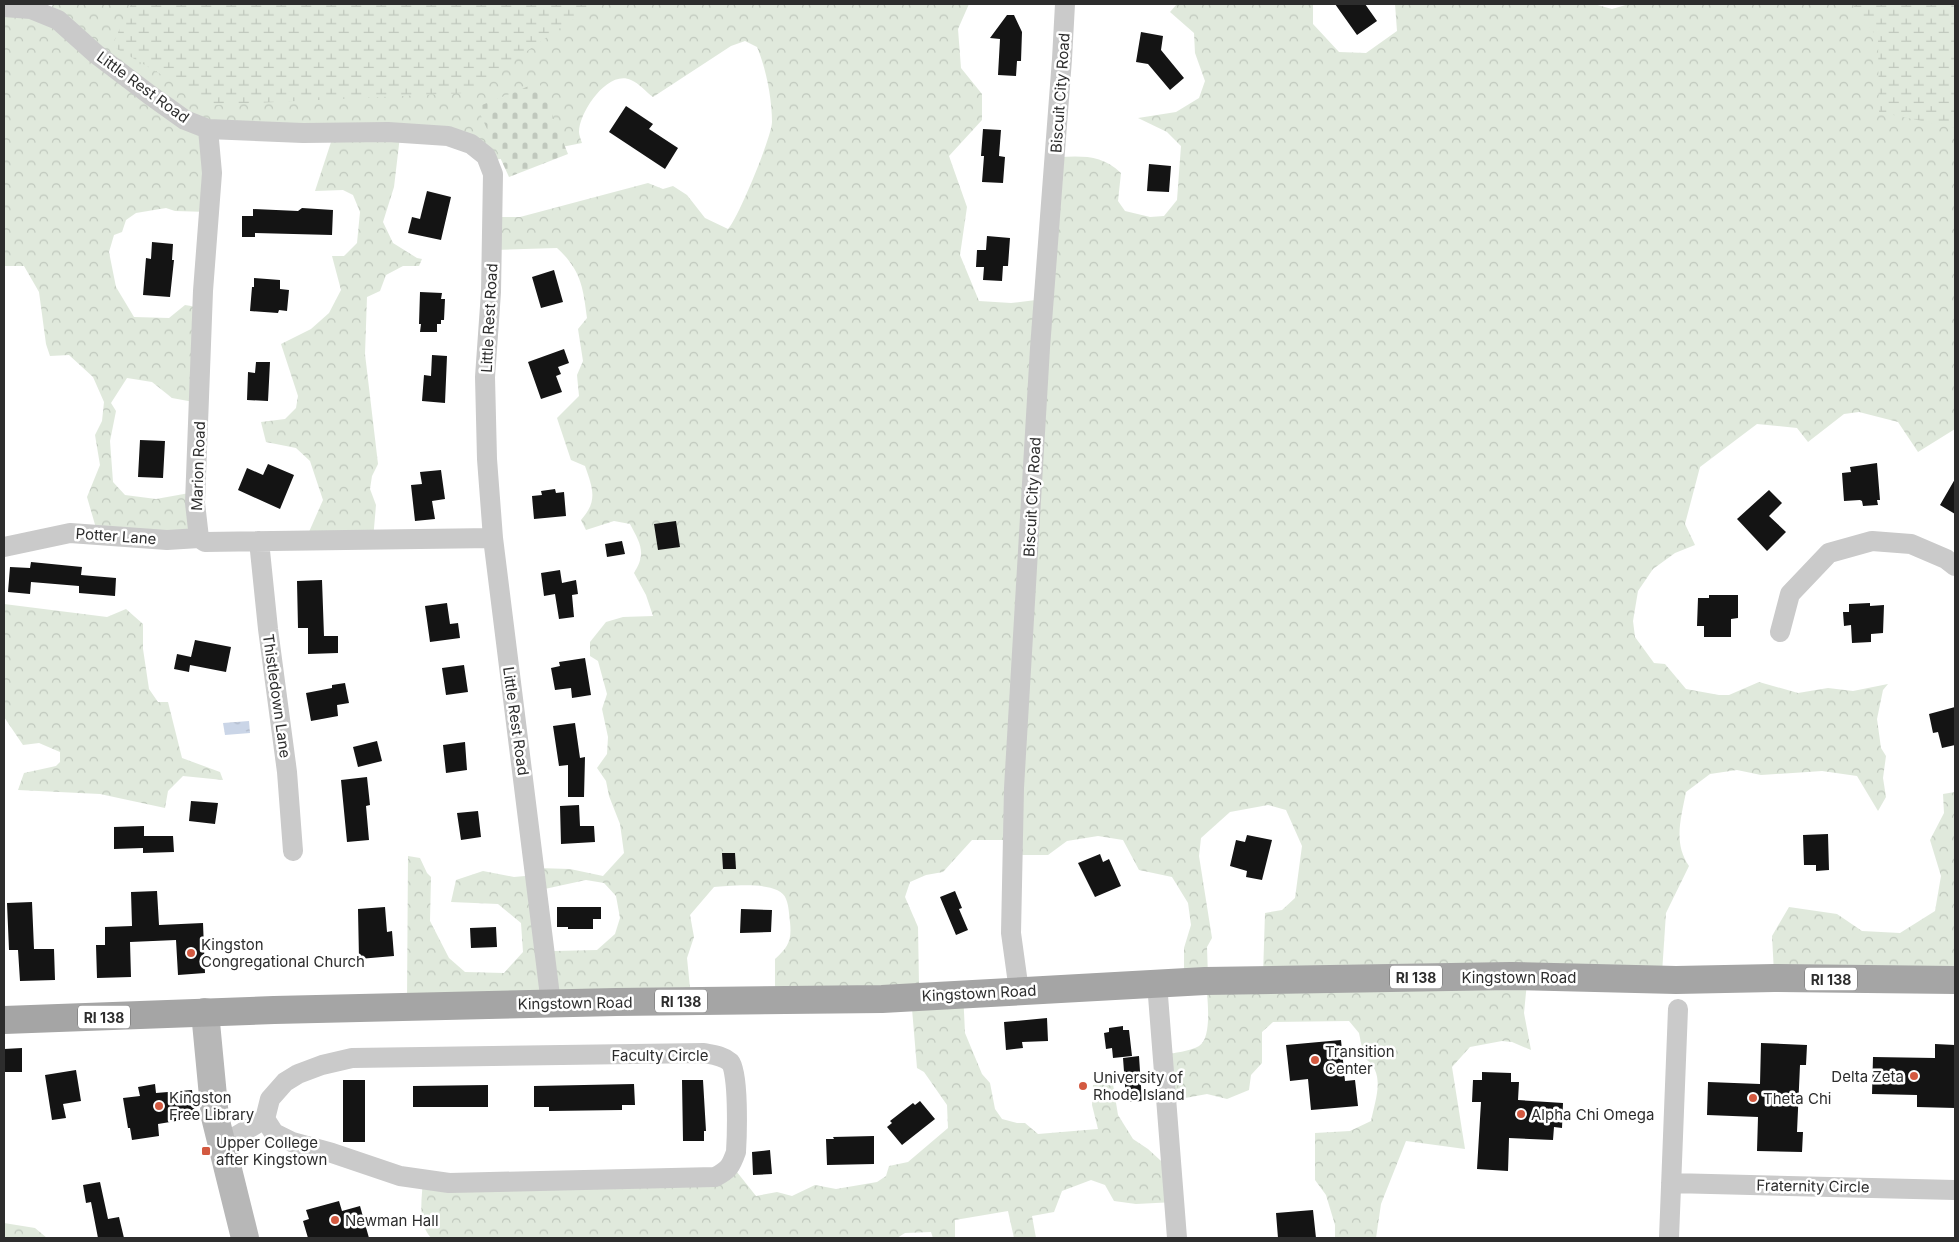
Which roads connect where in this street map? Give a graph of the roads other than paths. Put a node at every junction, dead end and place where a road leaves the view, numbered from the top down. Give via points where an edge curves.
1 (1065, 4) edge
2 (4, 7) edge
3 (48, 10) edge
4 (208, 128) junction
5 (199, 538) junction
6 (493, 538) junction
7 (259, 541) junction
8 (4, 547) edge
9 (1955, 566) edge
10 (1780, 632) dead end
11 (293, 851) dead end
12 (1955, 980) edge
13 (1157, 983) junction
14 (1019, 991) junction
15 (551, 1004) junction
16 (1678, 1009) dead end
17 (205, 1012) junction
18 (4, 1020) edge
19 (265, 1119) junction
20 (221, 1145) junction
21 (1671, 1183) junction
22 (1955, 1190) edge
23 (245, 1238) edge
24 (1177, 1238) edge
25 (1669, 1238) edge

1 - 14 street, Biscuit City Road via 1040,348 1014,788 1011,933
2 - 3 street, Little Rest Road
3 - 4 street, Little Rest Road via 96,54 178,115
4 - 5 street, Marion Road via 212,173 203,291 194,503
4 - 6 street, Little Rest Road via 448,136 471,144 486,156 493,174 485,377
5 - 7 street via 205,542
5 - 8 street, Potter Lane via 167,540 70,533
6 - 7 street
6 - 15 street, Little Rest Road
7 - 11 street, Thistledown Lane via 288,772
9 - 10 street via 1911,544 1872,541 1830,553 1790,594
12 - 13 main road, Kingstown Road / RI 138 via 1676,980 1511,976
13 - 14 main road, Kingstown Road / RI 138
13 - 24 street
14 - 15 main road, Kingstown Road / RI 138 via 882,999
15 - 17 main road, Kingstown Road / RI 138
16 - 21 street
17 - 18 main road, Kingstown Road / RI 138
17 - 20 street via 215,1117
19 - 19 street, Faculty Circle via 274,1133 292,1142 400,1176 440,1181 525,1182 715,1177 726,1172 736,1152 736,1077 732,1064 727,1060 704,1053 352,1058 322,1065 285,1082 270,1099
19 - 20 street
20 - 23 street
21 - 22 street, Fraternity Circle
21 - 25 street

